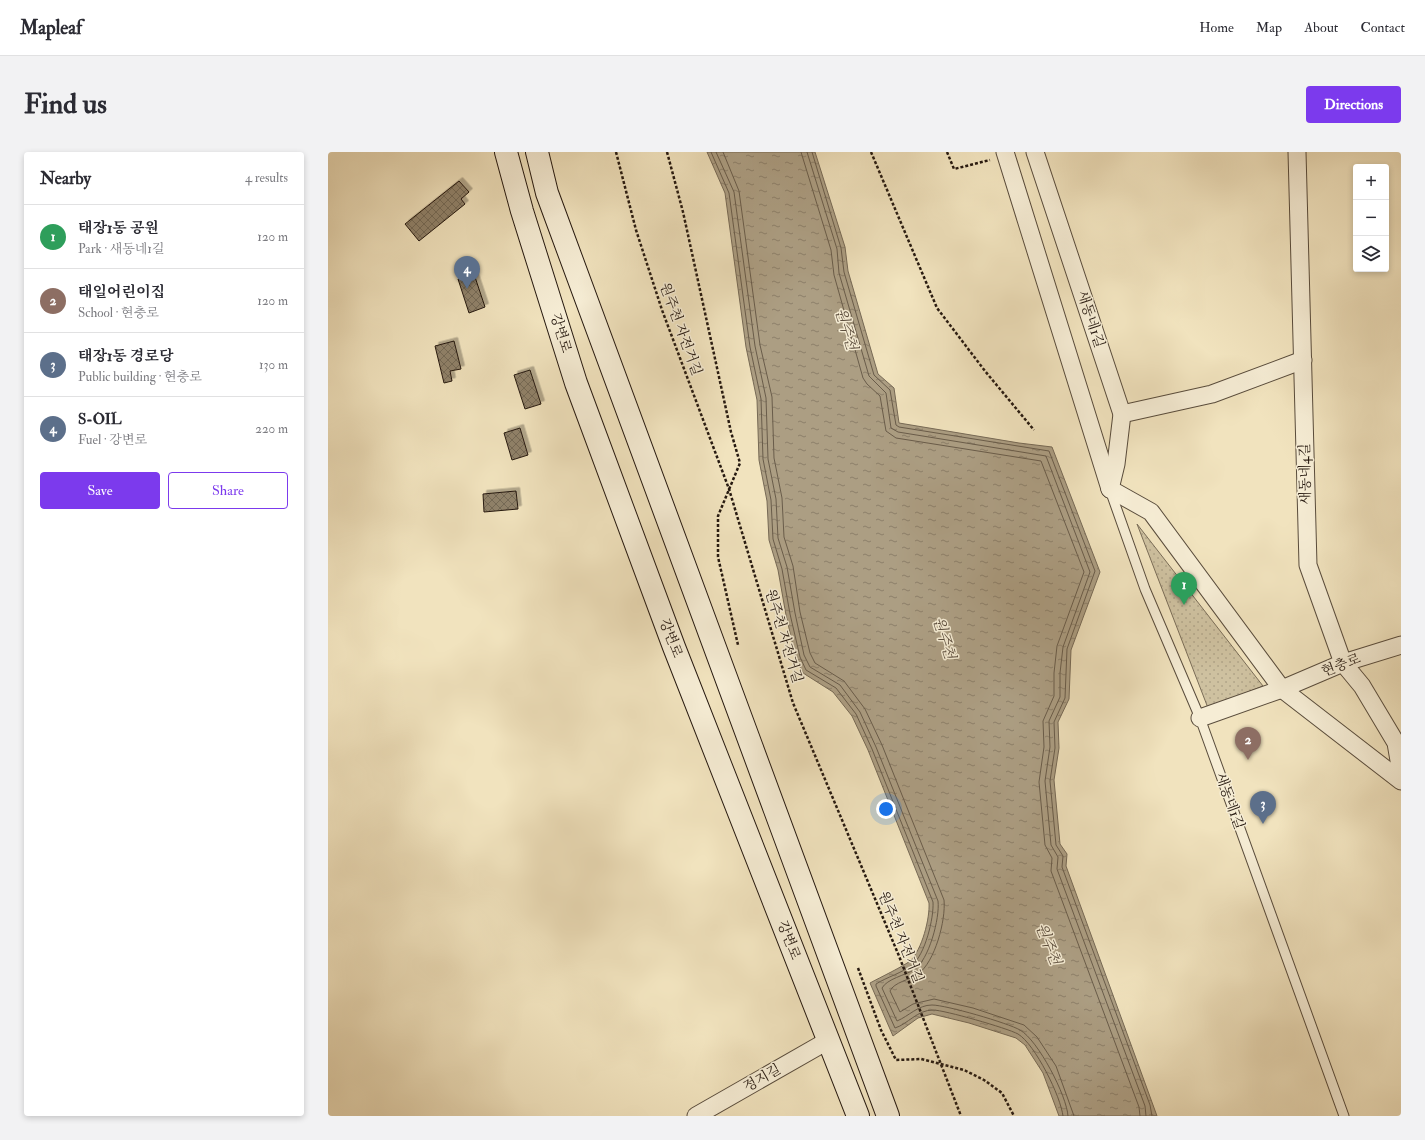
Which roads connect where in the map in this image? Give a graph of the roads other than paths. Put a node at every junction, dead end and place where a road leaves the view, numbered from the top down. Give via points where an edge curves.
1 (506, 152) edge
2 (537, 152) edge
3 (1035, 152) edge
4 (1297, 152) edge
5 (1005, 154) edge
6 (1303, 360) junction
7 (1122, 414) junction
8 (1110, 489) junction
9 (1401, 645) edge
10 (1343, 663) junction
11 (1282, 689) junction
12 (1200, 718) junction
13 (1401, 772) edge
14 (1401, 781) edge
15 (854, 1026) junction
16 (828, 1040) junction
17 (696, 1116) edge
18 (858, 1116) edge
19 (888, 1116) edge
20 (1344, 1116) edge

1 - 16 street, 강변로 via 576,383 674,647
2 - 15 street via 550,201
3 - 7 street, 새동네1길
4 - 6 street, 새동네4길
5 - 8 street
6 - 7 street via 1212,394
6 - 10 street, 새동네4길 via 1308,565
7 - 8 street, 새동네1길
8 - 11 street via 1152,512
8 - 12 lane, 새동네1길 via 1145,589
9 - 10 street, 현충로
10 - 11 street, 현충로
10 - 13 street, 새동네4길 via 1362,686 1396,743
11 - 12 street, 현충로
11 - 14 street
12 - 20 lane, 새동네1길
15 - 16 street
15 - 19 street
16 - 17 street, 정지길
16 - 18 street, 강변로

